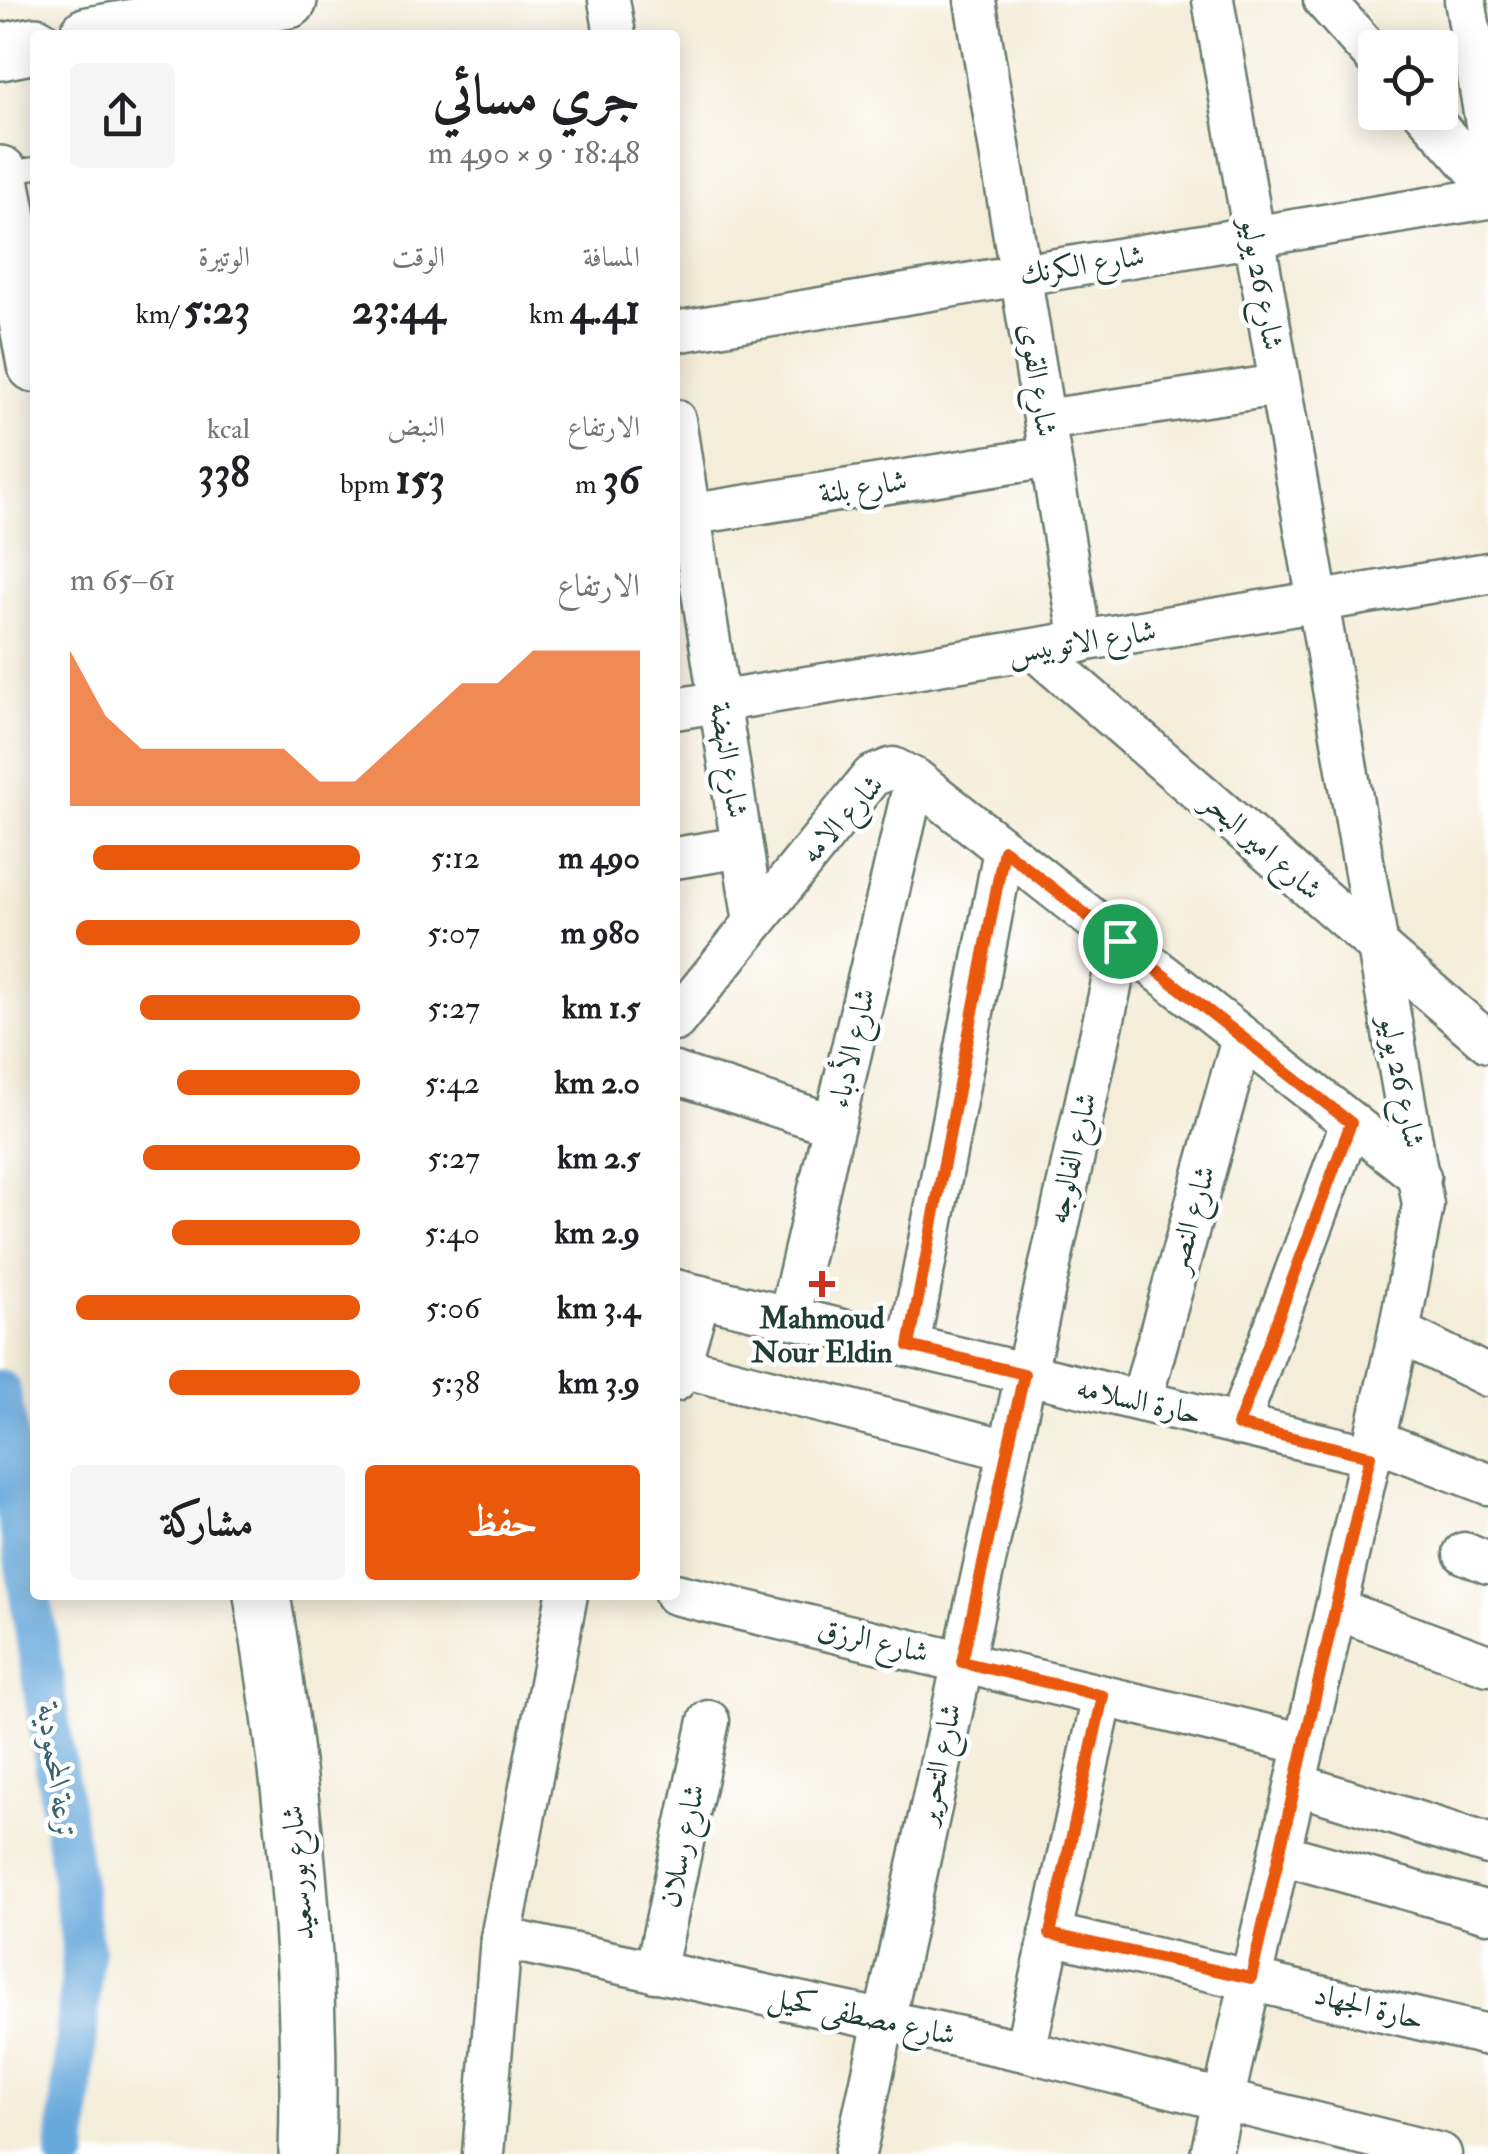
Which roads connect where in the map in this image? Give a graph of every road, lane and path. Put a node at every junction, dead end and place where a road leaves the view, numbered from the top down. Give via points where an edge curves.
1 (609, 0) edge
2 (975, 0) edge
3 (1213, 0) edge
4 (1324, 0) edge
5 (1464, 0) edge
6 (252, 11) edge
7 (125, 30) edge
8 (613, 30) edge
9 (1358, 38) edge
10 (30, 46) edge
11 (0, 52) edge
12 (1440, 130) edge
13 (1488, 136) edge
14 (30, 169) edge
15 (0, 174) edge
16 (1488, 184) edge
17 (1488, 198) edge
18 (1254, 236) junction
19 (1020, 275) junction
20 (680, 331) edge
21 (30, 337) edge
22 (1280, 385) junction
23 (1048, 439) junction
24 (680, 489) edge
25 (682, 516) edge
26 (1488, 574) edge
27 (1316, 603) junction
28 (1081, 642) junction
29 (1035, 650) junction
30 (720, 702) junction
31 (680, 708) edge
32 (915, 779) junction
33 (742, 847) junction
34 (1004, 850) junction
35 (680, 857) edge
36 (754, 922) junction
37 (1120, 941) junction
38 (1375, 944) junction
39 (680, 1015) edge
40 (1242, 1038) junction
41 (1488, 1042) edge
42 (680, 1075) edge
43 (1351, 1123) junction
44 (834, 1125) junction
45 (1420, 1177) junction
46 (688, 1293) edge
47 (789, 1316) junction
48 (1399, 1332) junction
49 (680, 1346) edge
50 (909, 1346) junction
51 (680, 1374) edge
52 (1024, 1374) junction
53 (1488, 1376) edge
54 (1141, 1402) junction
55 (1238, 1425) junction
56 (1372, 1448) junction
57 (1008, 1450) junction
58 (1488, 1484) edge
59 (680, 1595) edge
60 (263, 1600) edge
61 (566, 1600) edge
62 (1336, 1609) junction
63 (962, 1662) junction
64 (1488, 1665) edge
65 (1103, 1696) junction
66 (709, 1721) dead end
67 (1305, 1744) junction
68 (1296, 1784) junction
69 (1488, 1844) edge
70 (1281, 1854) junction
71 (1488, 1912) edge
72 (1050, 1934) junction
73 (501, 1938) junction
74 (654, 1972) junction
75 (1251, 1978) junction
76 (884, 2020) junction
77 (1488, 2036) edge
78 (1025, 2051) junction
79 (1223, 2098) junction
80 (314, 2152) edge
81 (482, 2154) edge
82 (854, 2154) edge
83 (1211, 2154) edge
84 (1441, 2154) edge

1 - 8 street
2 - 19 street, شارع القوى
3 - 18 street, شارع 26 يوليو
4 - 9 street
5 - 13 street
6 - 7 main road
10 - 11 main road
12 - 16 street
14 - 15 lane
15 - 21 main road
17 - 18 street, شارع الكرنك
18 - 19 street, شارع الكرنك
18 - 22 street, شارع 26 يوليو
19 - 20 street, شارع الكرنك
19 - 23 street, شارع القوى
22 - 23 street, شارع بلنة
22 - 27 street, شارع 26 يوليو
23 - 25 street, شارع بلنة
23 - 28 street, شارع القوى
24 - 25 street, شارع النهضة
25 - 30 street, شارع النهضة
26 - 27 street, شارع الاتوبيس
27 - 28 street, شارع الاتوبيس
27 - 38 street, شارع 26 يوليو
28 - 29 street, شارع الاتوبيس
29 - 30 street, شارع الاتوبيس
29 - 38 street, شارع امير البحر
30 - 31 street, شارع الاتوبيس
30 - 33 street, شارع النهضة
32 - 34 street, شارع الامه
32 - 36 street, شارع الامه via 893,768 872,776
32 - 44 street, شارع الأدباء
33 - 35 street
33 - 36 street, شارع النهضة
34 - 37 street, شارع الامه
34 - 50 street
36 - 39 street, شارع الامه
37 - 40 street, شارع الامه
37 - 52 street, شارع الفالوجه
38 - 41 street, شارع امير البحر
38 - 45 street, شارع 26 يوليو
40 - 43 street, شارع الامه
40 - 54 street, شارع النصر
42 - 44 street
43 - 45 street, شارع الامه
43 - 55 street
44 - 47 street, شارع الأدباء
45 - 48 street, شارع 26 يوليو via 1422,1226
46 - 47 street, حارة السلامه
46 - 49 street
47 - 50 street, حارة السلامه
48 - 53 street
48 - 56 street, شارع 26 يوليو
50 - 52 street, حارة السلامه
51 - 57 street
52 - 54 street, حارة السلامه
52 - 57 street, شارع التحرير
54 - 55 street, حارة السلامه
55 - 56 street, حارة السلامه
56 - 58 street, حارة السلامه
56 - 62 street, شارع 26 يوليو
57 - 63 street, شارع التحرير
59 - 63 street, شارع الرزق
60 - 80 main road, شارع بورسعيد via 302,1899
61 - 73 street
62 - 64 street
62 - 67 street, شارع 26 يوليو
63 - 65 street, شارع الرزق
63 - 76 street, شارع التحرير
65 - 67 street, شارع الرزق
65 - 72 street
66 - 74 street, شارع رسلان
67 - 68 street, شارع 26 يوليو
68 - 69 street
68 - 70 street, شارع 26 يوليو
70 - 71 street
70 - 75 street, شارع 26 يوليو
72 - 75 street, حارة الجهاد
72 - 78 street
73 - 74 street, شارع مصطفى كحيل
73 - 81 street
74 - 76 street, شارع مصطفى كحيل
75 - 77 street, حارة الجهاد
75 - 79 street, شارع 26 يوليو
76 - 78 street, شارع مصطفى كحيل
76 - 82 street, شارع التحرير
78 - 79 street, شارع مصطفى كحيل
79 - 83 street, شارع 26 يوليو
79 - 84 street, شارع مصطفى كحيل

